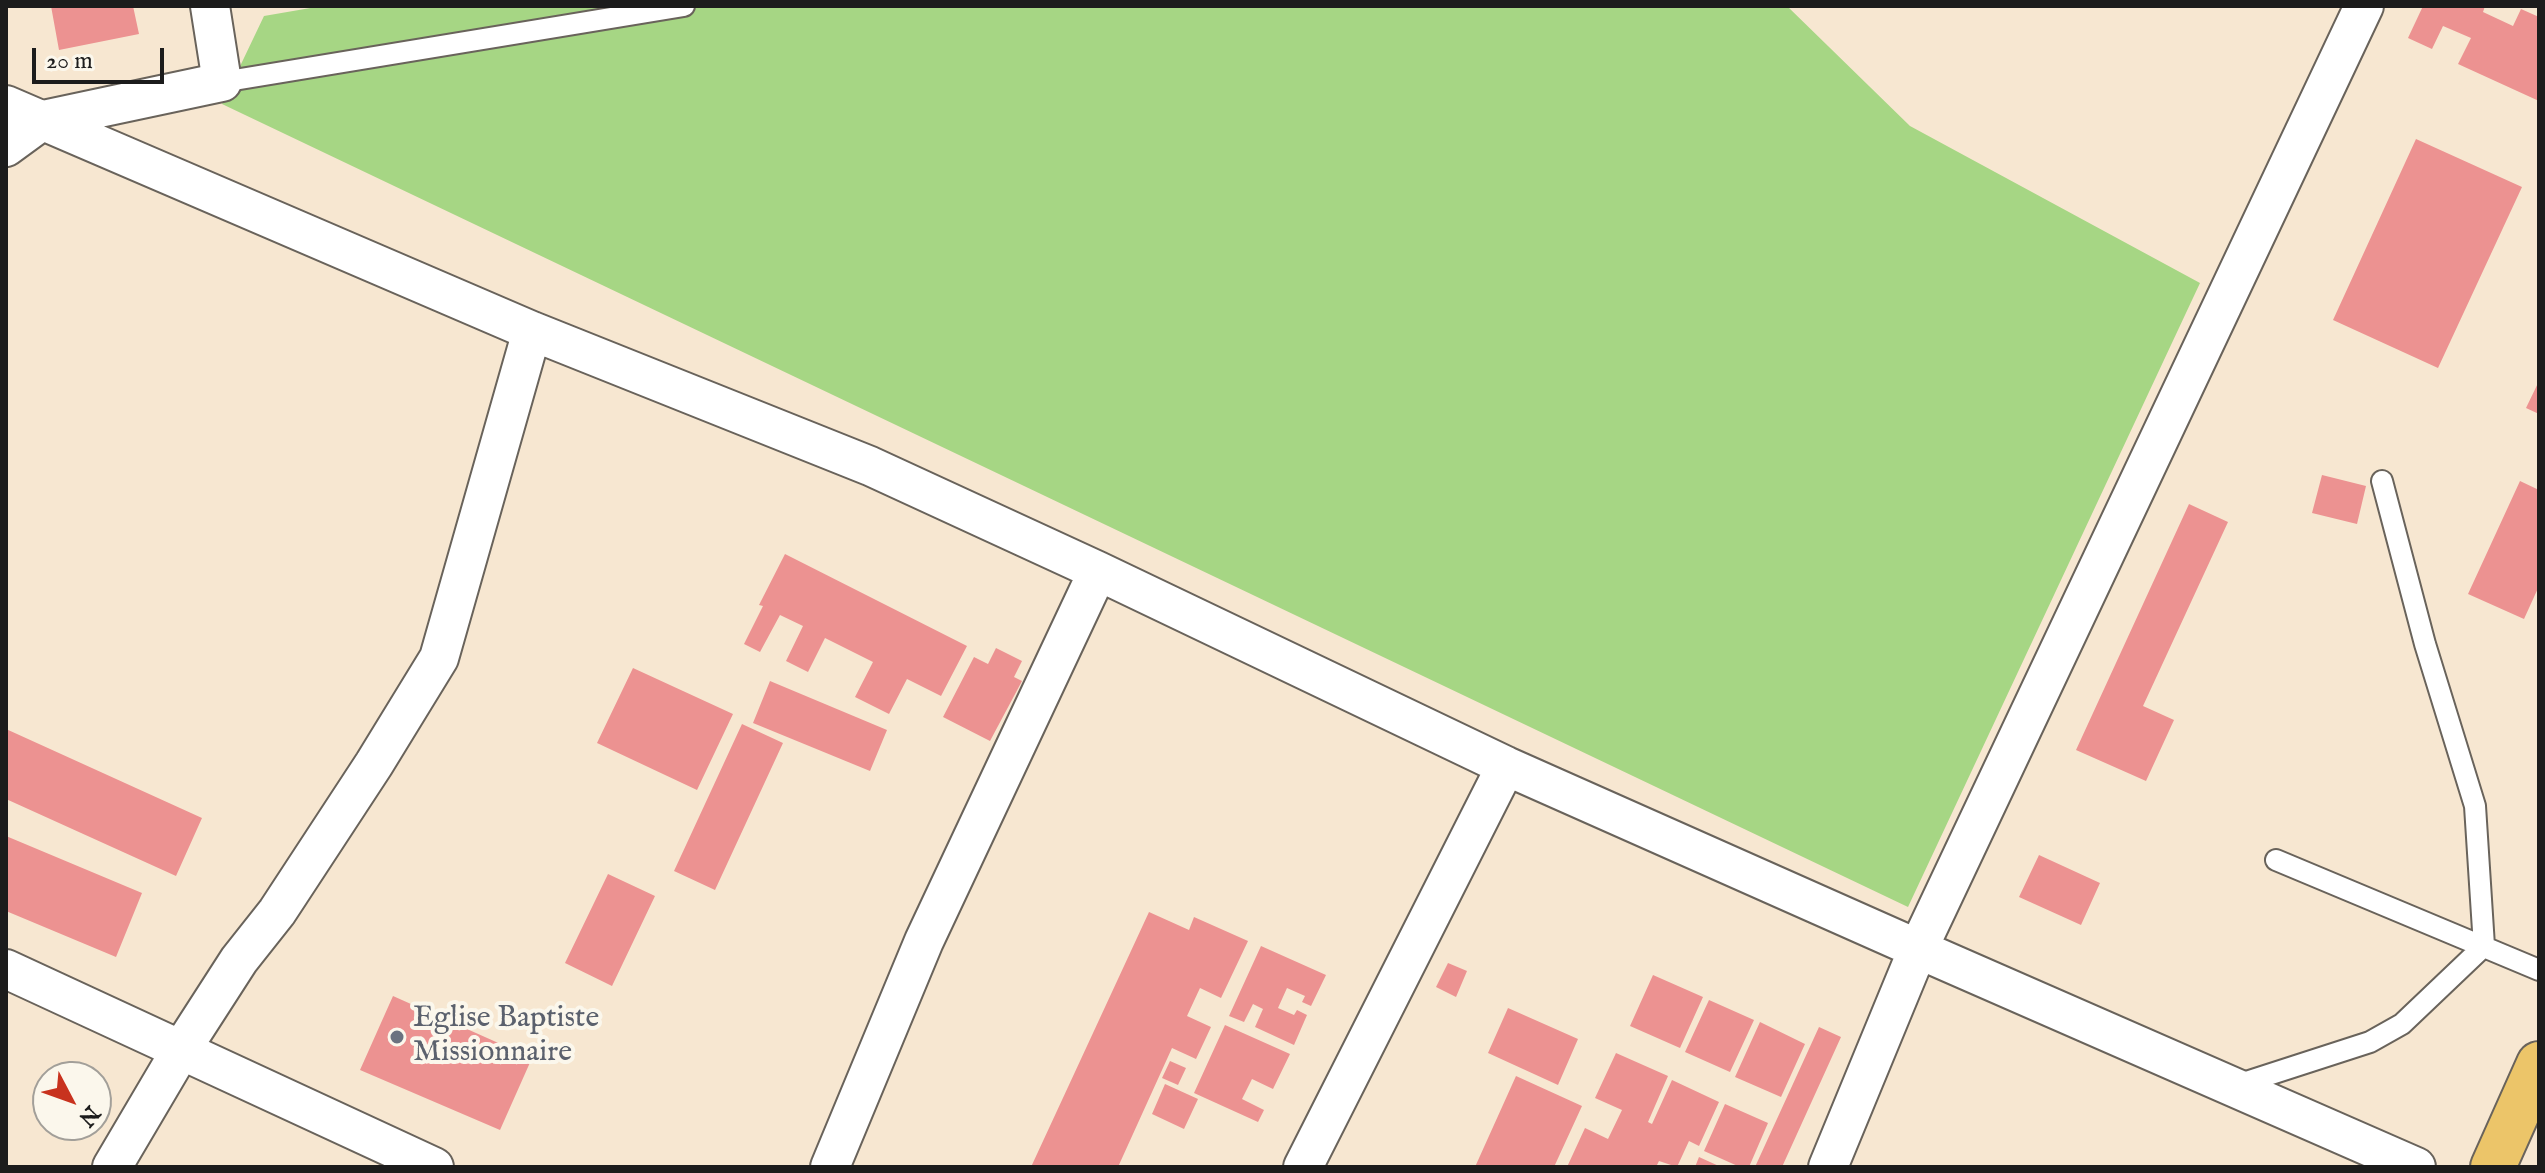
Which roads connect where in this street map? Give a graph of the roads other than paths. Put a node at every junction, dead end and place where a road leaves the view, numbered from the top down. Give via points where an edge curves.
1 (210, 6) edge
2 (684, 6) edge
3 (2364, 6) edge
4 (222, 82) junction
5 (6, 105) edge
6 (43, 120) junction
7 (6, 147) edge
8 (532, 331) junction
9 (2382, 481) dead end
10 (1098, 571) junction
11 (1506, 766) junction
12 (2276, 860) dead end
13 (2484, 946) junction
14 (1918, 949) junction
15 (6, 969) edge
16 (2539, 970) edge
17 (181, 1050) junction
18 (2539, 1064) edge
19 (2232, 1087) junction
20 (112, 1167) edge
21 (434, 1167) edge
22 (830, 1167) edge
23 (1303, 1167) edge
24 (1828, 1167) edge
25 (2416, 1167) edge
26 (2493, 1167) edge

1 - 4 street
2 - 4 lane
3 - 14 street
4 - 6 street
5 - 6 street
6 - 7 street
6 - 8 street
8 - 10 street via 870,466
8 - 17 street via 439,658 277,912
9 - 13 lane via 2475,806
10 - 11 street
10 - 22 street via 924,941
11 - 14 street
11 - 23 street
12 - 13 lane
13 - 16 lane
13 - 19 lane via 2402,1024 2370,1042
14 - 19 street
14 - 24 street
15 - 17 street
17 - 20 street
17 - 21 street
18 - 26 highway
19 - 25 street

